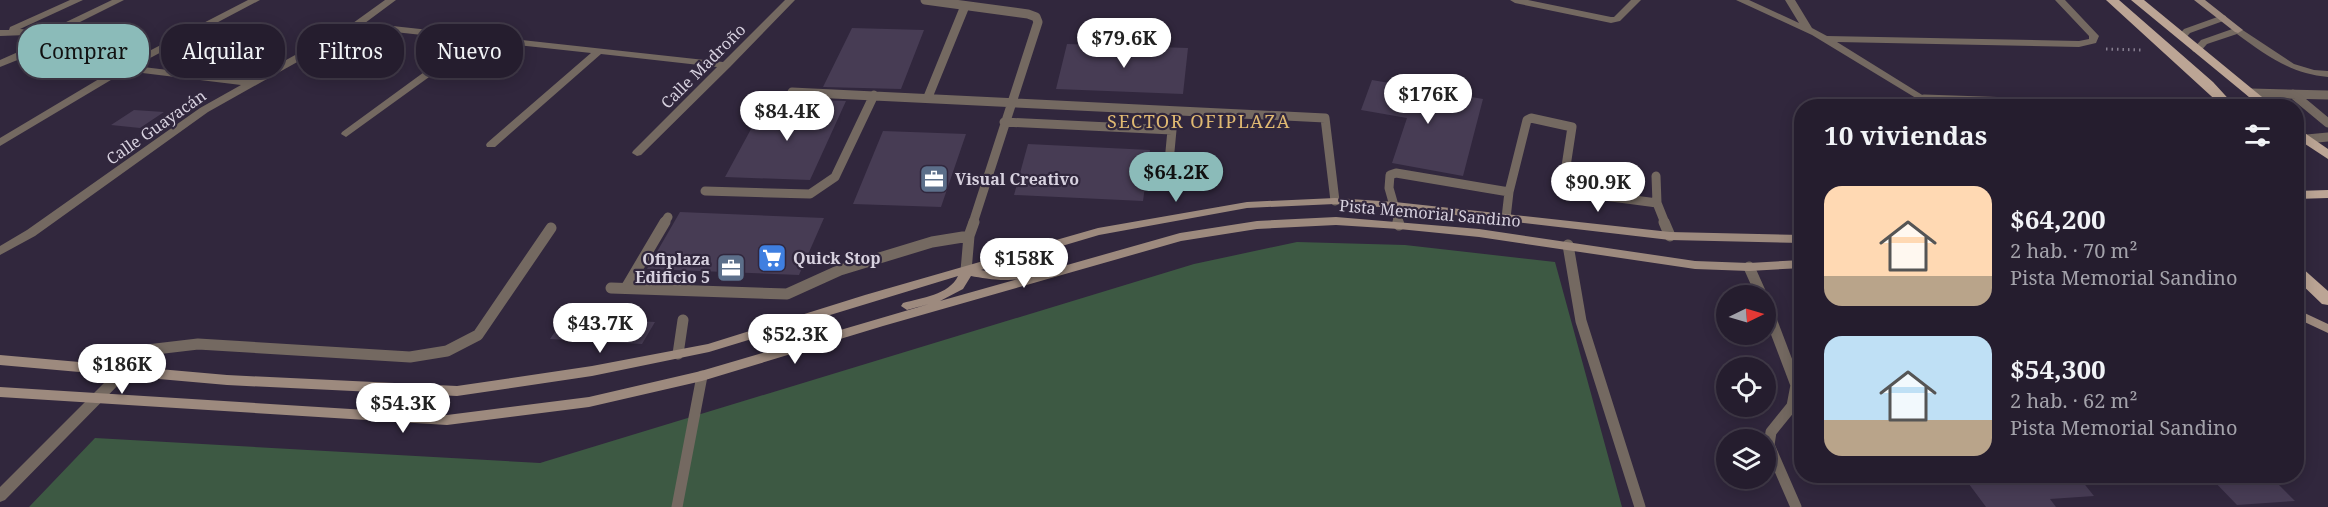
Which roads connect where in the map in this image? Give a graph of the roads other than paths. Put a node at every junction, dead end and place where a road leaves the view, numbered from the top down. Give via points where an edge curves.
1 (78, 0) edge
2 (119, 0) edge
3 (255, 0) edge
4 (391, 0) edge
5 (790, 0) edge
6 (925, 0) edge
7 (1515, 0) edge
8 (1636, 0) edge
9 (1741, 0) edge
10 (1790, 0) edge
11 (2060, 0) edge
12 (2112, 0) edge
13 (2137, 0) edge
14 (2199, 0) edge
15 (965, 6) junction
16 (1798, 13) junction
17 (1780, 17) junction
18 (2223, 18) junction
19 (69, 24) edge
20 (357, 24) edge
21 (2238, 30) junction
22 (1809, 31) junction
23 (4, 32) edge
24 (2182, 37) junction
25 (1824, 39) junction
26 (523, 43) edge
27 (2197, 50) junction
28 (599, 51) junction
29 (149, 55) edge
30 (18, 57) edge
31 (297, 57) edge
32 (0, 64) edge
33 (727, 65) junction
34 (149, 71) edge
35 (2328, 74) edge
36 (107, 78) edge
37 (422, 78) edge
38 (250, 83) junction
39 (792, 92) dead end
40 (2251, 93) junction
41 (2294, 94) junction
42 (874, 95) junction
43 (2328, 95) edge
44 (928, 97) junction
45 (1924, 99) edge
46 (2222, 99) edge
47 (2258, 99) edge
48 (2300, 99) edge
49 (1011, 100) junction
50 (2304, 103) edge
51 (1004, 122) junction
52 (2328, 123) edge
53 (346, 134) dead end
54 (2304, 135) edge
55 (2304, 137) edge
56 (2328, 137) edge
57 (0, 143) edge
58 (491, 145) dead end
59 (637, 153) dead end
60 (2328, 155) edge
61 (1656, 176) dead end
62 (1167, 183) dead end
63 (705, 191) dead end
64 (1509, 192) junction
65 (2328, 194) edge
66 (2304, 195) edge
67 (1335, 201) junction
68 (1657, 203) junction
69 (1395, 205) junction
70 (668, 218) dead end
71 (1506, 218) junction
72 (1399, 225) junction
73 (551, 228) dead end
74 (969, 236) junction
75 (1670, 236) junction
76 (1794, 239) edge
77 (1568, 245) junction
78 (2, 250) edge
79 (1087, 263) junction
80 (1794, 264) edge
81 (1749, 267) junction
82 (966, 271) junction
83 (2304, 278) edge
84 (1757, 285) edge
85 (610, 288) dead end
86 (626, 288) junction
87 (2328, 300) edge
88 (2304, 317) edge
89 (683, 321) dead end
90 (878, 323) junction
91 (2328, 328) edge
92 (1776, 332) edge
93 (678, 354) junction
94 (0, 360) edge
95 (125, 370) junction
96 (702, 376) junction
97 (1794, 380) edge
98 (0, 392) edge
99 (1794, 396) edge
100 (97, 398) junction
101 (0, 496) edge
102 (677, 507) edge
103 (1640, 507) edge
104 (1796, 507) edge

1 - 23 street
2 - 19 street
3 - 29 street
4 - 20 street, Calle Guayacán
5 - 33 street, Calle Madroño
6 - 15 lane
7 - 8 street via 1611,20
9 - 17 street
10 - 16 street
11 - 25 street via 2094,36 2088,43
12 - 46 main road
13 - 24 main road
14 - 18 main road
15 - 44 lane
15 - 49 lane via 1036,17 1038,22
16 - 17 street via 1795,18
16 - 22 street
17 - 22 street
18 - 21 main road
18 - 24 street via 2187,31
21 - 27 street via 2204,42
21 - 35 street via 2284,64 2306,73
22 - 25 street
24 - 27 main road
25 - 45 street
26 - 28 street
27 - 40 main road
28 - 33 street
28 - 58 street
30 - 32 street
31 - 38 street, Calle Guayacán
33 - 59 street, Calle Madroño
34 - 38 street
36 - 57 street
37 - 53 street
38 - 78 street, Calle Guayacán via 204,110
39 - 42 lane
40 - 41 lane
40 - 47 main road
41 - 43 lane
41 - 48 lane
42 - 44 lane
42 - 63 lane via 834,177 810,194
44 - 49 lane
49 - 51 lane
49 - 67 lane via 1325,118
50 - 52 lane
51 - 62 lane via 1172,130
51 - 74 lane
54 - 56 lane
55 - 60 main road
61 - 68 lane
64 - 68 lane via 1527,120 1531,118 1572,127 1563,186 1566,191
64 - 69 lane via 1396,173 1390,175 1389,188
64 - 71 lane
65 - 66 main road
67 - 69 main road, Pista Memorial Sandino
67 - 82 main road, Pista Memorial Sandino via 1247,205 1098,232
68 - 75 lane
69 - 71 main road, Pista Memorial Sandino
69 - 72 lane
70 - 86 lane
71 - 75 main road, Pista Memorial Sandino
72 - 77 main road, Pista Memorial Sandino
72 - 79 main road, Pista Memorial Sandino via 1336,221 1257,225 1180,237
73 - 95 lane via 478,335 447,351 410,357 198,344 147,350
74 - 82 lane
74 - 86 lane via 932,242 840,270 787,294
75 - 76 main road, Pista Memorial Sandino
77 - 81 main road, Pista Memorial Sandino via 1695,265
77 - 103 lane via 1581,321
79 - 82 main road via 1056,264 1014,276
79 - 90 main road, Pista Memorial Sandino
80 - 81 main road, Pista Memorial Sandino
81 - 84 lane
82 - 90 main road via 963,283 955,291 893,310
82 - 93 main road, Pista Memorial Sandino
83 - 87 main road
85 - 86 lane
88 - 91 main road
89 - 93 lane
90 - 96 main road, Pista Memorial Sandino
92 - 97 lane
93 - 95 main road, Pista Memorial Sandino via 457,391 226,380
94 - 95 main road, Pista Memorial Sandino
95 - 100 street
96 - 100 main road, Pista Memorial Sandino via 589,402 447,420
96 - 102 lane
98 - 100 main road, Pista Memorial Sandino
99 - 104 lane via 1792,406 1771,432 1769,445
100 - 101 street

